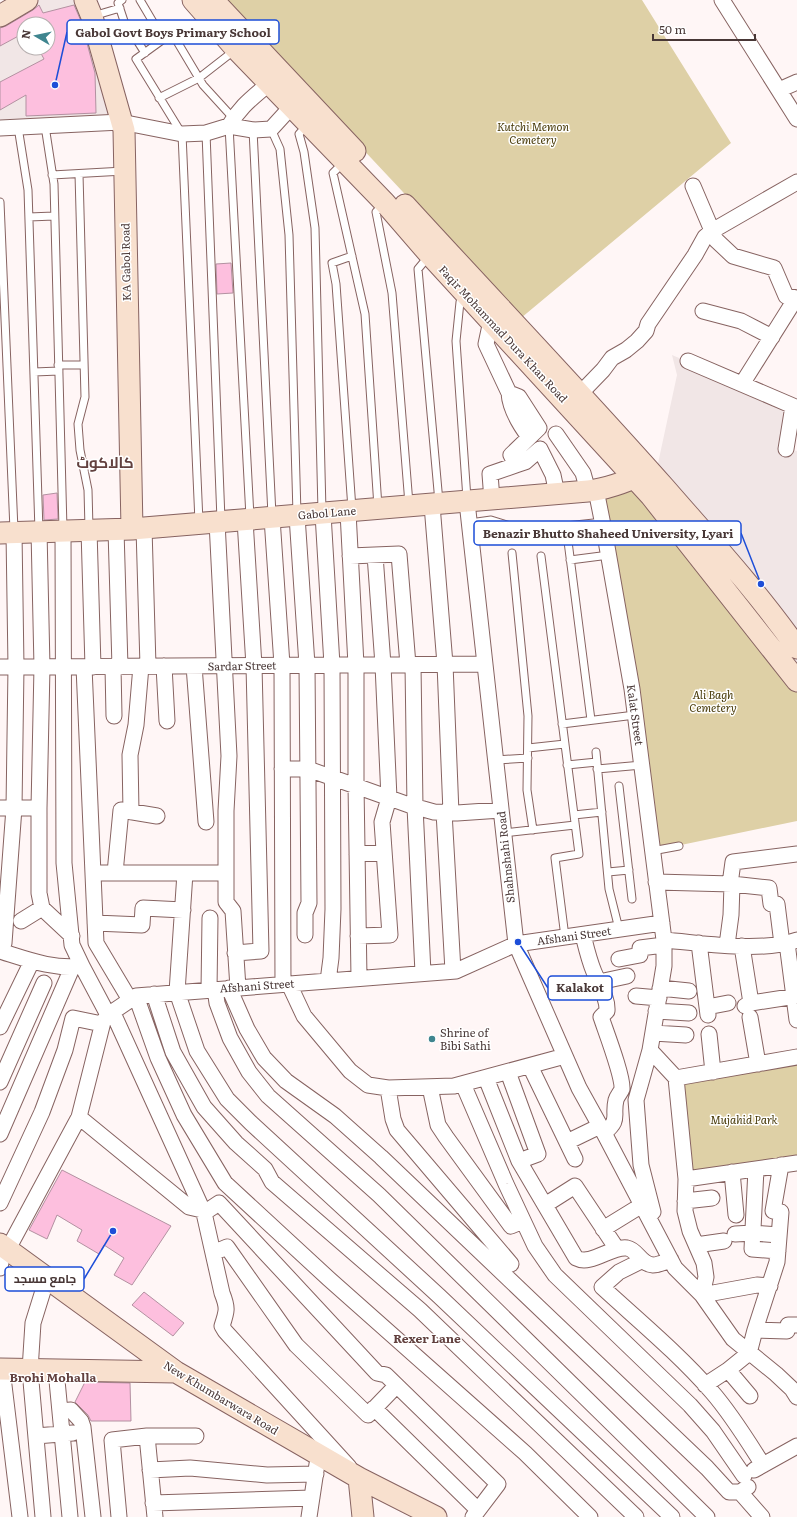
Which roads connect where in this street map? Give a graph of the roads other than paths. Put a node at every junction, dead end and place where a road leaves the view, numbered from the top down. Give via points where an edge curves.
1 (27, 0) edge
2 (122, 0) edge
3 (140, 0) edge
4 (722, 0) edge
5 (206, 4) edge
6 (3, 6) edge
7 (88, 8) edge
8 (120, 8) junction
9 (125, 24) dead end
10 (133, 34) dead end
11 (163, 39) junction
12 (236, 49) junction
13 (145, 53) junction
14 (199, 78) junction
15 (275, 78) junction
16 (797, 82) edge
17 (779, 90) junction
18 (159, 98) junction
19 (292, 106) junction
20 (797, 119) edge
21 (121, 122) junction
22 (232, 123) junction
23 (308, 124) junction
24 (45, 126) junction
25 (18, 127) junction
26 (0, 128) edge
27 (271, 129) junction
28 (252, 130) junction
29 (206, 133) junction
30 (182, 134) junction
31 (345, 161) junction
32 (124, 171) junction
33 (79, 174) junction
34 (52, 176) junction
35 (797, 182) edge
36 (693, 186) dead end
37 (0, 202) edge
38 (386, 203) junction
39 (54, 216) junction
40 (29, 217) junction
41 (712, 231) junction
42 (430, 255) junction
43 (352, 256) junction
44 (468, 295) junction
45 (797, 298) edge
46 (703, 311) dead end
47 (499, 318) junction
48 (772, 337) junction
49 (688, 361) dead end
50 (84, 365) junction
51 (58, 368) junction
52 (34, 372) junction
53 (742, 384) junction
54 (574, 400) junction
55 (556, 434) dead end
56 (786, 449) dead end
57 (516, 465) junction
58 (642, 474) junction
59 (592, 491) junction
60 (557, 494) junction
61 (492, 500) junction
62 (467, 502) junction
63 (436, 504) junction
64 (409, 506) junction
65 (378, 509) junction
66 (350, 511) junction
67 (322, 514) junction
68 (297, 516) junction
69 (272, 518) junction
70 (247, 520) junction
71 (603, 522) junction
72 (212, 523) junction
73 (470, 523) junction
74 (534, 526) dead end
75 (131, 529) junction
76 (90, 530) junction
77 (39, 531) junction
78 (63, 531) junction
79 (7, 533) edge
80 (512, 553) dead end
81 (376, 555) junction
82 (609, 555) junction
83 (350, 556) junction
84 (541, 556) dead end
85 (570, 560) junction
86 (750, 587) junction
87 (734, 601) junction
88 (797, 648) edge
89 (445, 664) junction
90 (485, 664) junction
91 (282, 665) junction
92 (307, 665) junction
93 (332, 665) junction
94 (356, 665) junction
95 (383, 665) junction
96 (411, 665) junction
97 (144, 666) junction
98 (164, 666) junction
99 (194, 666) junction
100 (224, 666) junction
101 (254, 666) junction
102 (0, 667) edge
103 (16, 667) junction
104 (42, 667) junction
105 (63, 667) junction
106 (88, 667) junction
107 (117, 667) junction
108 (797, 681) edge
109 (635, 714) junction
110 (114, 716) dead end
111 (591, 720) junction
112 (168, 721) dead end
113 (562, 724) junction
114 (564, 744) junction
115 (528, 748) junction
116 (596, 752) dead end
117 (528, 758) junction
118 (496, 760) junction
119 (567, 765) junction
120 (597, 765) junction
121 (642, 765) junction
122 (282, 769) junction
123 (308, 769) junction
124 (332, 777) junction
125 (356, 785) junction
126 (619, 786) dead end
127 (388, 798) junction
128 (415, 807) junction
129 (7, 808) edge
130 (39, 808) junction
131 (501, 810) junction
132 (132, 812) junction
133 (447, 812) junction
134 (602, 812) junction
135 (574, 815) junction
136 (157, 816) dead end
137 (206, 822) dead end
138 (575, 825) junction
139 (533, 830) junction
140 (504, 833) junction
141 (679, 846) dead end
142 (652, 851) junction
143 (384, 852) junction
144 (357, 854) junction
145 (797, 854) edge
146 (629, 870) junction
147 (608, 872) junction
148 (93, 873) junction
149 (115, 873) junction
150 (185, 873) junction
151 (225, 873) junction
152 (656, 882) junction
153 (731, 884) junction
154 (632, 899) dead end
155 (42, 908) junction
156 (183, 910) junction
157 (210, 918) dead end
158 (21, 921) dead end
159 (96, 923) junction
160 (662, 923) junction
161 (619, 930) junction
162 (305, 935) dead end
163 (583, 935) junction
164 (72, 936) junction
165 (358, 936) junction
166 (565, 937) junction
167 (789, 942) edge
168 (664, 943) junction
169 (699, 943) junction
170 (516, 944) junction
171 (727, 945) junction
172 (742, 946) junction
173 (0, 951) edge
174 (235, 953) junction
175 (619, 959) dead end
176 (32, 961) junction
177 (77, 967) junction
178 (453, 971) junction
179 (423, 973) junction
180 (627, 976) dead end
181 (794, 976) edge
182 (359, 978) junction
183 (328, 981) junction
184 (599, 982) junction
185 (44, 983) dead end
186 (286, 984) junction
187 (223, 989) junction
188 (689, 991) dead end
189 (177, 992) junction
190 (154, 994) junction
191 (636, 996) dead end
192 (796, 996) edge
193 (133, 998) junction
194 (658, 999) junction
195 (728, 1003) dead end
196 (749, 1009) junction
197 (688, 1013) dead end
198 (108, 1017) junction
199 (797, 1020) edge
200 (2, 1023) edge
201 (25, 1027) junction
202 (653, 1033) junction
203 (709, 1034) dead end
204 (686, 1035) dead end
205 (650, 1050) junction
206 (565, 1056) junction
207 (797, 1057) edge
208 (758, 1064) junction
209 (530, 1066) junction
210 (508, 1072) junction
211 (713, 1072) junction
212 (486, 1078) junction
213 (676, 1078) junction
214 (0, 1082) edge
215 (463, 1084) junction
216 (430, 1087) junction
217 (388, 1088) junction
218 (79, 1117) junction
219 (602, 1129) junction
220 (0, 1134) edge
221 (567, 1142) junction
222 (575, 1159) dead end
223 (519, 1161) junction
224 (797, 1163) edge
225 (781, 1165) junction
226 (756, 1169) junction
227 (732, 1172) junction
228 (686, 1179) junction
229 (712, 1198) dead end
230 (685, 1201) junction
231 (0, 1203) edge
232 (545, 1205) junction
233 (642, 1205) junction
234 (203, 1212) junction
235 (736, 1215) dead end
236 (523, 1220) junction
237 (603, 1229) junction
238 (753, 1233) junction
239 (780, 1235) junction
240 (660, 1239) junction
241 (696, 1245) junction
242 (4, 1246) edge
243 (617, 1249) junction
244 (778, 1251) junction
245 (213, 1253) junction
246 (671, 1260) junction
247 (641, 1261) junction
248 (512, 1264) dead end
249 (0, 1268) edge
250 (47, 1278) junction
251 (770, 1286) junction
252 (702, 1294) junction
253 (797, 1325) edge
254 (755, 1330) junction
255 (749, 1353) junction
256 (1, 1369) edge
257 (30, 1370) junction
258 (56, 1370) junction
259 (728, 1370) junction
260 (176, 1372) junction
261 (705, 1385) junction
262 (396, 1386) junction
263 (750, 1396) dead end
264 (797, 1397) edge
265 (374, 1408) junction
266 (60, 1411) junction
267 (84, 1432) junction
268 (62, 1434) junction
269 (36, 1436) junction
270 (147, 1436) junction
271 (196, 1436) dead end
272 (797, 1446) edge
273 (317, 1464) junction
274 (7, 1465) edge
275 (763, 1465) junction
276 (150, 1470) junction
277 (744, 1476) junction
278 (359, 1478) junction
279 (740, 1492) junction
280 (312, 1498) junction
281 (154, 1510) edge
282 (476, 1514) edge
283 (20, 1517) edge
284 (43, 1517) edge
285 (70, 1517) edge
286 (93, 1517) edge
287 (119, 1517) edge
288 (309, 1517) edge
289 (363, 1517) edge
290 (436, 1517) edge
291 (590, 1517) edge
292 (636, 1517) edge
293 (672, 1517) edge
294 (707, 1517) edge
295 (762, 1517) edge

1 - 6 main road
2 - 8 lane via 118,2
3 - 11 lane
4 - 17 street
5 - 12 main road, Faqir Mohammad Dura Khan Road
5 - 15 main road, Faqir Mohammad Dura Khan Road
7 - 8 lane
7 - 21 main road, KA Gabol Road
8 - 9 lane
10 - 13 lane
11 - 13 lane
11 - 14 lane via 172,33
12 - 14 lane
12 - 15 main road, Faqir Mohammad Dura Khan Road
13 - 18 lane via 136,59
14 - 18 lane
14 - 22 lane
15 - 19 main road, Faqir Mohammad Dura Khan Road
15 - 22 street via 250,98
15 - 47 main road, Faqir Mohammad Dura Khan Road
16 - 17 street
17 - 20 street
18 - 30 lane
19 - 23 main road, Faqir Mohammad Dura Khan Road
19 - 27 street
21 - 24 street
21 - 30 street
21 - 32 main road, KA Gabol Road via 124,130
22 - 28 street
22 - 29 street
22 - 70 lane
23 - 31 main road, Faqir Mohammad Dura Khan Road
23 - 67 lane via 299,134 315,228
24 - 25 street
24 - 34 lane
25 - 26 street
25 - 40 lane via 28,190
27 - 28 street
27 - 68 lane via 280,149 289,236
28 - 69 lane
29 - 30 street
29 - 72 lane
30 - 72 lane
31 - 38 main road, Faqir Mohammad Dura Khan Road
31 - 43 lane via 333,173
32 - 33 lane
32 - 75 main road, KA Gabol Road
33 - 34 lane
33 - 50 lane
34 - 39 lane
35 - 41 street
36 - 41 street
37 - 79 lane
38 - 42 main road, Faqir Mohammad Dura Khan Road
38 - 64 lane via 376,212 392,293
39 - 40 lane
39 - 51 lane
40 - 52 lane
41 - 45 street via 716,240 733,256 774,268 786,296
41 - 54 street via 705,237 648,324 646,331 626,350 612,358 604,370
42 - 44 main road, Faqir Mohammad Dura Khan Road
42 - 63 lane via 418,269
43 - 65 lane via 365,314
43 - 66 lane via 332,262 336,284
44 - 47 main road, Faqir Mohammad Dura Khan Road
44 - 62 lane via 460,302 456,341
45 - 48 street
46 - 48 street via 741,321
47 - 54 main road, Faqir Mohammad Dura Khan Road
47 - 57 street via 489,330 486,344 509,393 519,397 539,428 511,455
48 - 53 street
49 - 53 street
50 - 51 lane
50 - 76 lane via 85,397 78,424 88,490
51 - 52 lane
51 - 78 lane
52 - 77 lane
53 - 56 street via 793,406
54 - 58 main road, Faqir Mohammad Dura Khan Road
55 - 59 street, Kalat Street via 583,473
57 - 60 street via 525,462 540,449 553,475
57 - 61 street via 490,474
58 - 59 main road, Gabol Lane
58 - 86 main road, Faqir Mohammad Dura Khan Road
58 - 87 main road, Faqir Mohammad Dura Khan Road via 651,496
59 - 60 main road, Gabol Lane
59 - 71 street, Kalat Street
60 - 61 main road, Gabol Lane
61 - 62 main road, Gabol Lane
62 - 63 main road, Gabol Lane
62 - 73 street, Shahnshahi Road
63 - 64 main road, Gabol Lane
63 - 89 street
64 - 65 main road, Gabol Lane
65 - 66 main road, Gabol Lane
66 - 67 main road, Gabol Lane
66 - 83 street
67 - 68 main road, Gabol Lane
67 - 93 street
68 - 69 main road, Gabol Lane
68 - 92 street
69 - 70 main road, Gabol Lane
69 - 91 street
70 - 72 main road, Gabol Lane
70 - 101 street
71 - 82 street, Kalat Street
71 - 85 lane via 566,526
72 - 75 main road, Gabol Lane
72 - 100 street
73 - 74 lane via 492,520 514,527
73 - 90 street, Shahnshahi Road
75 - 76 main road, Gabol Lane
75 - 97 street
75 - 107 street
76 - 78 main road, Gabol Lane
76 - 106 street
77 - 78 main road, Gabol Lane
77 - 79 main road, Gabol Lane
77 - 104 street
78 - 105 street
79 - 103 street
80 - 115 lane via 528,716
81 - 83 street
81 - 95 street
81 - 96 street via 399,554
82 - 85 lane
82 - 109 street, Kalat Street
83 - 94 street
84 - 113 lane
85 - 111 lane
86 - 87 main road
86 - 88 main road, Faqir Mohammad Dura Khan Road
87 - 108 main road, Faqir Mohammad Dura Khan Road
89 - 90 street, Sardar Street
89 - 96 street, Sardar Street
89 - 133 street
90 - 118 street, Shahnshahi Road
91 - 92 street, Sardar Street
91 - 101 street, Sardar Street
91 - 122 street
92 - 93 street, Sardar Street
92 - 123 street
93 - 94 street, Sardar Street
93 - 124 street
94 - 95 street, Sardar Street
94 - 125 street
95 - 96 street, Sardar Street
95 - 127 street
96 - 128 street
97 - 98 street, Sardar Street
97 - 107 street, Sardar Street
97 - 132 street via 130,755
98 - 99 street, Sardar Street
98 - 112 street
99 - 100 street, Sardar Street
99 - 137 street
100 - 101 street, Sardar Street
100 - 151 street via 229,756
101 - 174 street via 261,951
102 - 103 street, Sardar Street
103 - 104 street, Sardar Street
103 - 129 street
104 - 105 street, Sardar Street
104 - 130 street
105 - 106 street, Sardar Street
105 - 164 street via 64,863
106 - 107 street, Sardar Street
106 - 148 street
107 - 110 street
109 - 111 lane
109 - 121 street, Kalat Street
111 - 113 lane
113 - 114 lane
114 - 115 lane
114 - 119 lane
115 - 117 lane
116 - 120 lane
117 - 118 lane
117 - 139 lane via 527,790
118 - 131 street, Shahnshahi Road
119 - 120 lane
119 - 135 lane
120 - 121 lane
120 - 134 lane
121 - 142 street, Kalat Street
122 - 123 street
122 - 186 street
123 - 124 street
123 - 162 street via 309,903
124 - 125 street
124 - 183 street via 334,909
125 - 127 street
125 - 144 street
126 - 146 lane
127 - 128 street
127 - 143 street via 382,822
128 - 133 street via 434,812
128 - 179 street
129 - 130 street
129 - 173 street via 4,943
130 - 155 street via 39,893
131 - 133 street
131 - 140 street, Shahnshahi Road
132 - 136 street
132 - 149 street via 120,810
133 - 178 street
134 - 135 lane
134 - 147 lane
135 - 138 lane
138 - 139 lane
138 - 166 lane via 578,854 555,858
139 - 140 lane
140 - 170 street, Shahnshahi Road
141 - 142 lane
142 - 152 street, Kalat Street
143 - 144 street
143 - 165 street via 390,935
144 - 165 street
145 - 153 street via 733,862
146 - 147 lane
146 - 154 lane
147 - 161 lane via 609,889
148 - 149 street
148 - 159 street
149 - 150 street
150 - 151 street
150 - 156 street
151 - 174 street via 226,902 233,911
152 - 153 street
152 - 160 street, Kalat Street
153 - 167 street via 769,888 771,904 777,904
153 - 171 street via 731,915
155 - 158 street
155 - 164 street
156 - 159 street via 143,908 142,925
156 - 189 street
157 - 187 street
159 - 193 street via 96,943
160 - 161 street, Afshani Street
160 - 168 street, Kalat Street
161 - 163 street, Afshani Street
163 - 166 street, Afshani Street
163 - 184 street
164 - 177 street
165 - 182 street
166 - 170 street, Afshani Street
167 - 172 street
167 - 181 street
168 - 169 street
168 - 175 street via 640,948 640,955
168 - 194 street, Kalat Street via 664,966
169 - 171 street
169 - 195 street via 707,1011
170 - 178 street, Afshani Street
170 - 206 street, Shahnshahi Road
171 - 172 street
172 - 196 street
173 - 176 street
174 - 187 street
176 - 177 street
176 - 200 street
177 - 198 street
177 - 220 street
178 - 179 street, Afshani Street
179 - 182 street, Afshani Street
180 - 184 street
181 - 192 street
182 - 183 street, Afshani Street
183 - 186 street, Afshani Street
184 - 219 street via 607,1007 607,1011 601,1017 622,1089 616,1100 613,1125
185 - 201 street
186 - 187 street, Afshani Street
186 - 217 street via 304,1016 350,1071 368,1085
187 - 189 street, Afshani Street
187 - 279 street via 264,1058 286,1081 335,1116 381,1156 729,1492
187 - 294 street via 217,1003 230,1038 249,1072 268,1096 379,1195
188 - 194 street
189 - 190 street, Afshani Street
189 - 293 street via 197,1051 227,1099
190 - 193 street, Afshani Street
190 - 292 street via 173,1052 204,1107 236,1143 265,1169 272,1182 420,1310
191 - 194 street
192 - 196 street
192 - 199 street
193 - 198 street
193 - 291 street via 181,1108 225,1183 524,1453
194 - 197 street
194 - 202 street, Kalat Street
196 - 208 street
198 - 218 street
198 - 231 street via 74,1018 42,1112
198 - 234 street
200 - 201 street
201 - 214 street
202 - 204 street
202 - 205 street, Kalat Street
203 - 211 street
205 - 213 street
205 - 240 street, Kalat Street via 636,1100 640,1165
206 - 209 street
206 - 219 street, Shahnshahi Road
207 - 208 street
208 - 211 street
209 - 210 street
209 - 221 street
210 - 212 street
210 - 223 street via 538,1154
211 - 213 street
212 - 215 street
212 - 223 street
213 - 228 street
215 - 216 street
215 - 236 street
216 - 217 street
216 - 236 street via 438,1125 446,1137 511,1226
217 - 248 street via 397,1130
218 - 234 street via 189,1207
218 - 242 street
219 - 221 street
219 - 233 street, Shahnshahi Road
221 - 222 street
223 - 232 street
224 - 225 street
225 - 226 street
225 - 239 street via 773,1211 781,1212
226 - 227 street
226 - 238 street
227 - 228 street
227 - 235 street
228 - 230 street
229 - 230 street
230 - 241 street via 685,1211
232 - 237 street via 575,1186
232 - 243 street via 576,1258 585,1260
233 - 237 street
233 - 240 street, Shahnshahi Road
234 - 245 street
234 - 262 street via 219,1203 363,1359
236 - 277 street via 535,1246 555,1275 690,1405 713,1431
237 - 243 street
238 - 239 street
238 - 241 street
238 - 244 street via 752,1249
239 - 244 street
240 - 246 street
241 - 252 street via 704,1263 706,1277
242 - 249 street
242 - 250 main road, New Khumbarwara Road
243 - 247 street via 630,1249
244 - 251 street via 778,1262
245 - 265 street via 227,1248 296,1345 368,1414
245 - 278 street via 227,1311 222,1326 225,1331
246 - 247 street via 653,1265
246 - 252 street via 674,1268
247 - 261 street via 619,1272 602,1287
250 - 257 street via 33,1323
250 - 260 main road, New Khumbarwara Road
251 - 252 street via 757,1285
251 - 254 street
252 - 255 street via 733,1340
253 - 254 street via 788,1325 787,1331
254 - 255 street
255 - 259 street
255 - 264 street via 776,1374
256 - 257 main road
256 - 274 street
257 - 258 main road
257 - 269 street
258 - 260 main road
258 - 266 street
259 - 261 street
259 - 263 street
260 - 273 main road, New Khumbarwara Road
261 - 275 street via 735,1421
262 - 265 street
262 - 282 street via 498,1484
265 - 282 street
266 - 267 street via 71,1410 81,1421
266 - 268 street
267 - 268 street
267 - 286 street
268 - 269 street
268 - 285 street
269 - 284 street
270 - 271 street
270 - 276 street
270 - 287 street via 112,1440
272 - 275 street
273 - 276 street via 267,1475 190,1468
273 - 278 main road, New Khumbarwara Road
273 - 280 street
274 - 283 street
275 - 277 street
276 - 281 street
277 - 279 street via 748,1487
278 - 289 main road
278 - 290 main road, New Khumbarwara Road
279 - 295 street
280 - 281 street
280 - 288 street

